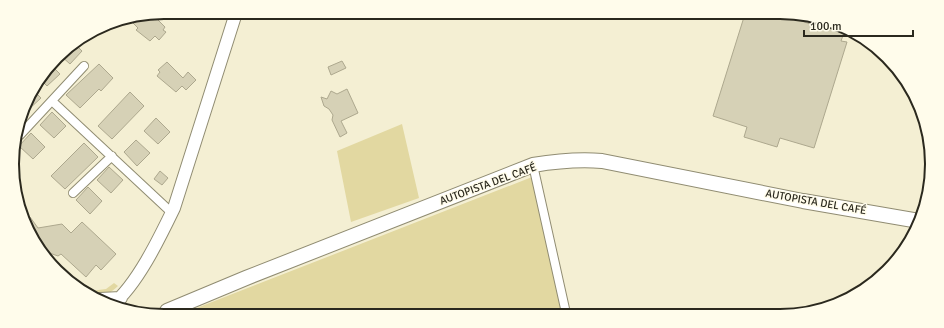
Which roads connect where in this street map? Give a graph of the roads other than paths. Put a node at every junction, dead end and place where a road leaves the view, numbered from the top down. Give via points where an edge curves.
1 (234, 19) edge
2 (84, 66) dead end
3 (52, 101) junction
4 (23, 132) edge
5 (112, 156) junction
6 (533, 165) junction
7 (73, 193) dead end
8 (172, 213) junction
9 (914, 220) edge
10 (116, 301) edge
11 (172, 309) edge
12 (565, 309) edge

1 - 8 main road
2 - 3 street
3 - 4 street
3 - 5 street
5 - 7 street
5 - 8 street
6 - 9 highway, AUTOPISTA DEL CAFÉ via 574,159 602,161
6 - 11 highway, AUTOPISTA DEL CAFÉ
6 - 12 street
8 - 10 main road via 161,236

